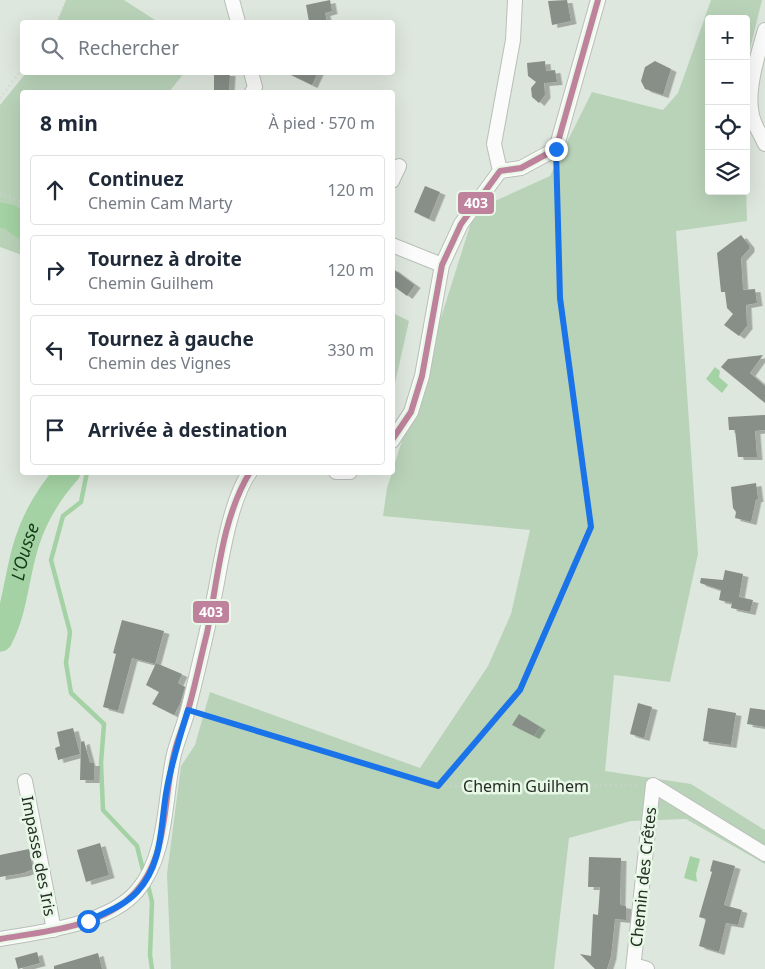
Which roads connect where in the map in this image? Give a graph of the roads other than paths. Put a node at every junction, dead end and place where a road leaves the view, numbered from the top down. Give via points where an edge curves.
1 (232, 0) edge
2 (515, 0) edge
3 (598, 0) edge
4 (237, 20) edge
5 (765, 30) edge
6 (252, 75) edge
7 (253, 90) edge
8 (765, 144) edge
9 (400, 166) dead end
10 (500, 170) junction
11 (395, 176) edge
12 (395, 246) edge
13 (442, 265) junction
14 (395, 436) edge
15 (249, 475) edge
16 (25, 781) dead end
17 (765, 854) edge
18 (54, 930) junction
19 (0, 939) edge
20 (638, 968) edge

1 - 4 street
2 - 10 street via 513,40 494,144
3 - 10 street via 556,149 521,168
5 - 8 street via 756,60 750,103 752,117
6 - 7 street
9 - 11 street
10 - 13 street via 461,224
12 - 13 street
13 - 14 street via 422,376 411,412
15 - 18 street via 228,524 188,710 167,790 162,837 151,872 137,892 120,906 88,921
16 - 18 street, Impasse des Iris
17 - 20 street, Chemin des Crêtes via 653,785
18 - 19 street

